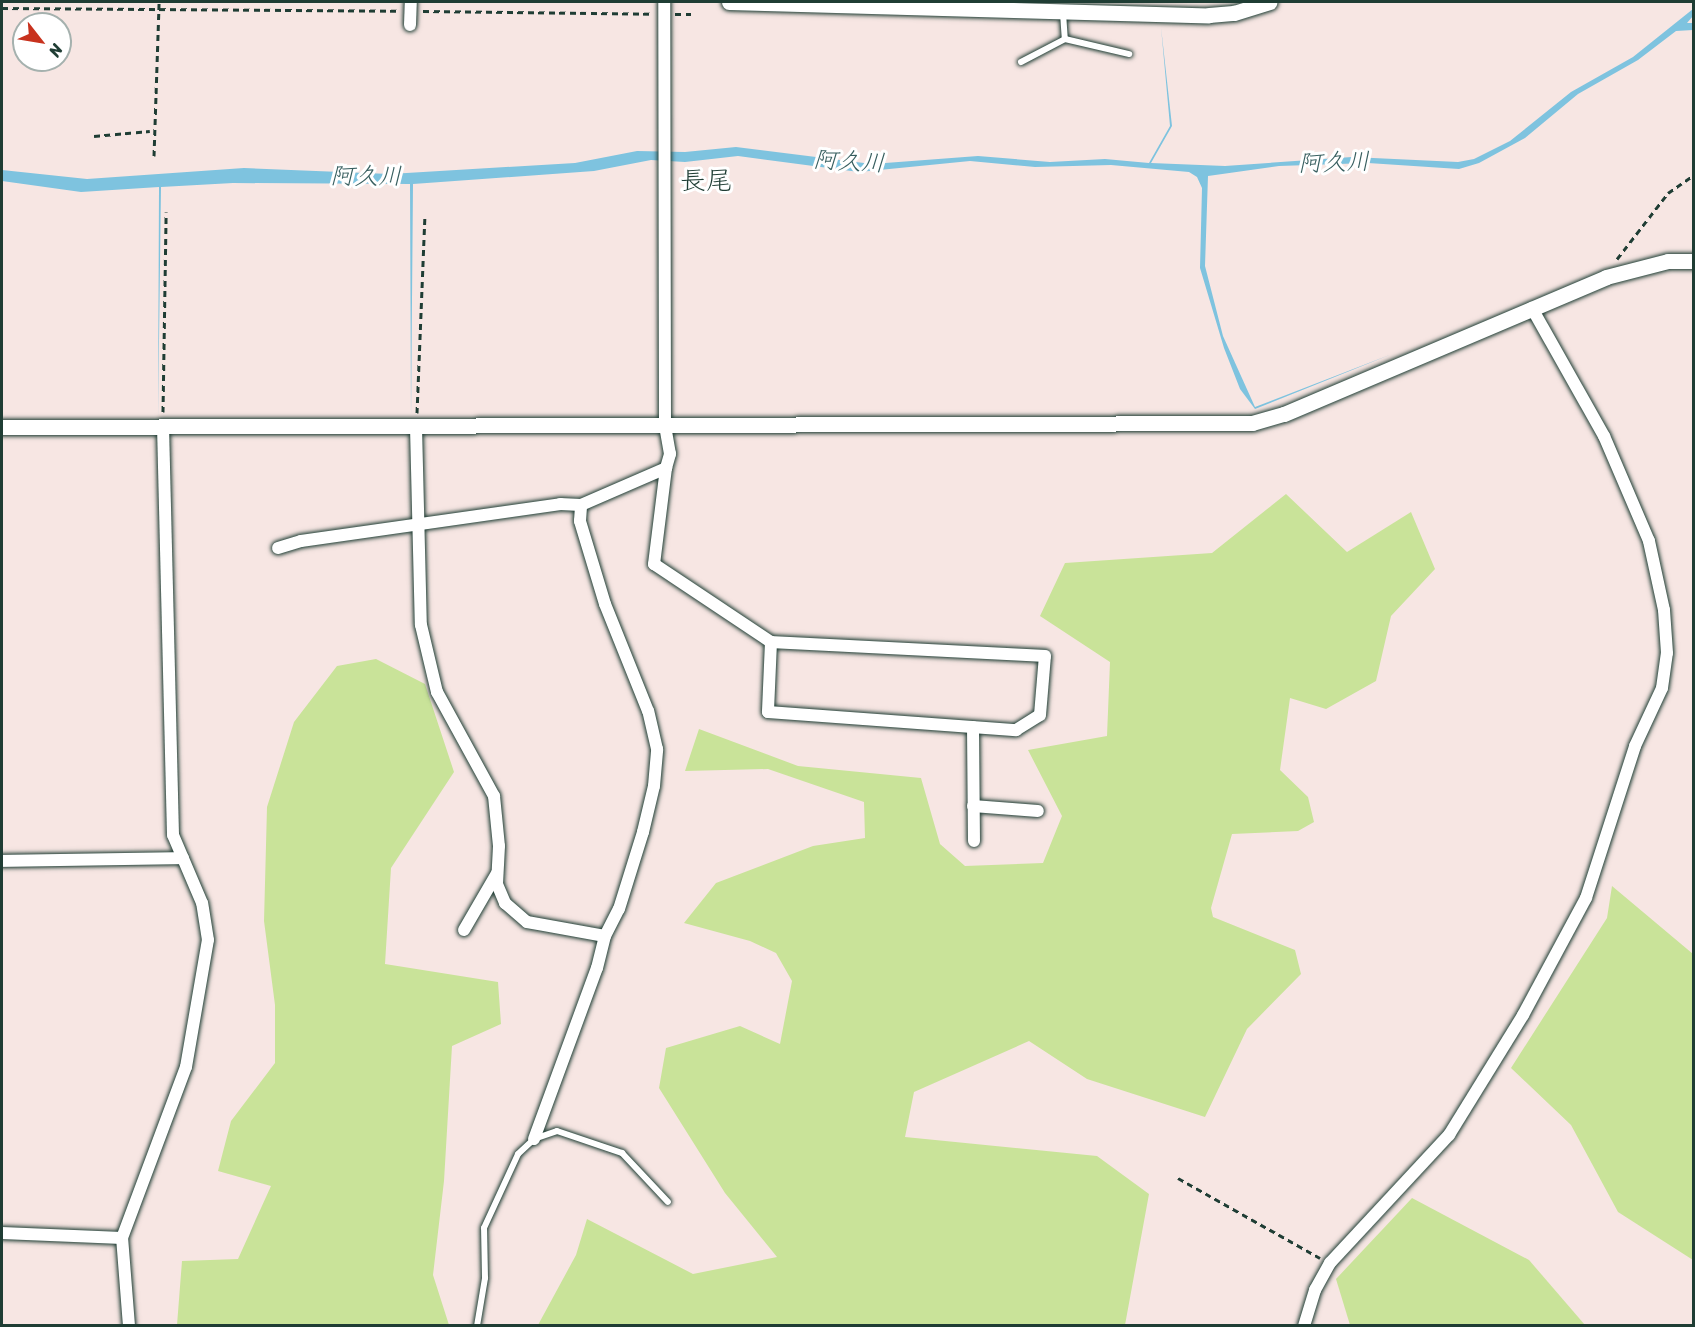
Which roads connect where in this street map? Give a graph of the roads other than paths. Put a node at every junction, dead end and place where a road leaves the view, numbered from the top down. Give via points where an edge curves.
1 (729, 2) edge
2 (1269, 2) edge
3 (410, 6) edge
4 (662, 8) edge
5 (1062, 11) junction
6 (410, 25) dead end
7 (1065, 39) junction
8 (1129, 54) dead end
9 (1021, 62) dead end
10 (1694, 261) edge
11 (1532, 308) junction
12 (665, 426) junction
13 (416, 427) junction
14 (2, 428) edge
15 (163, 428) junction
16 (666, 468) junction
17 (581, 505) junction
18 (419, 524) junction
19 (278, 548) dead end
20 (771, 642) junction
21 (973, 727) junction
22 (973, 806) junction
23 (1038, 811) dead end
24 (974, 841) dead end
25 (183, 858) junction
26 (2, 861) edge
27 (497, 872) junction
28 (464, 930) dead end
29 (605, 936) junction
30 (534, 1139) junction
31 (668, 1202) dead end
32 (2, 1233) edge
33 (122, 1238) junction
34 (129, 1326) edge
35 (477, 1326) edge
36 (1304, 1326) edge

1 - 5 street
2 - 5 street via 1234,13 1209,15
3 - 6 street
4 - 12 street
5 - 7 lane
7 - 8 lane
7 - 9 lane
10 - 11 street via 1668,261 1606,277
11 - 12 street via 1284,414 1252,423
11 - 36 street via 1604,436 1649,541 1664,610 1667,653 1662,688 1635,746 1586,898 1492,1069 1449,1135 1330,1263 1314,1290
12 - 13 street
12 - 16 street via 670,454
13 - 15 street
13 - 18 street
14 - 15 street
15 - 25 street via 170,793 173,835
16 - 17 street
16 - 20 street via 654,564
17 - 18 street via 560,504
17 - 29 street via 580,521 605,604 648,711 657,748 654,786 643,832 619,909
18 - 19 street via 301,541
18 - 27 street via 424,636 437,692 494,796
20 - 21 street via 768,712
20 - 21 street via 1045,656 1040,715 1016,730
21 - 22 street
22 - 23 street
22 - 24 street
25 - 26 street
25 - 33 street via 202,903 208,940 200,1004 175,1100
27 - 28 street
27 - 29 street via 505,903 527,922
29 - 30 street via 597,968
30 - 31 lane via 557,1131 622,1152
30 - 35 lane via 518,1155 484,1228 485,1278
32 - 33 street
33 - 34 street

